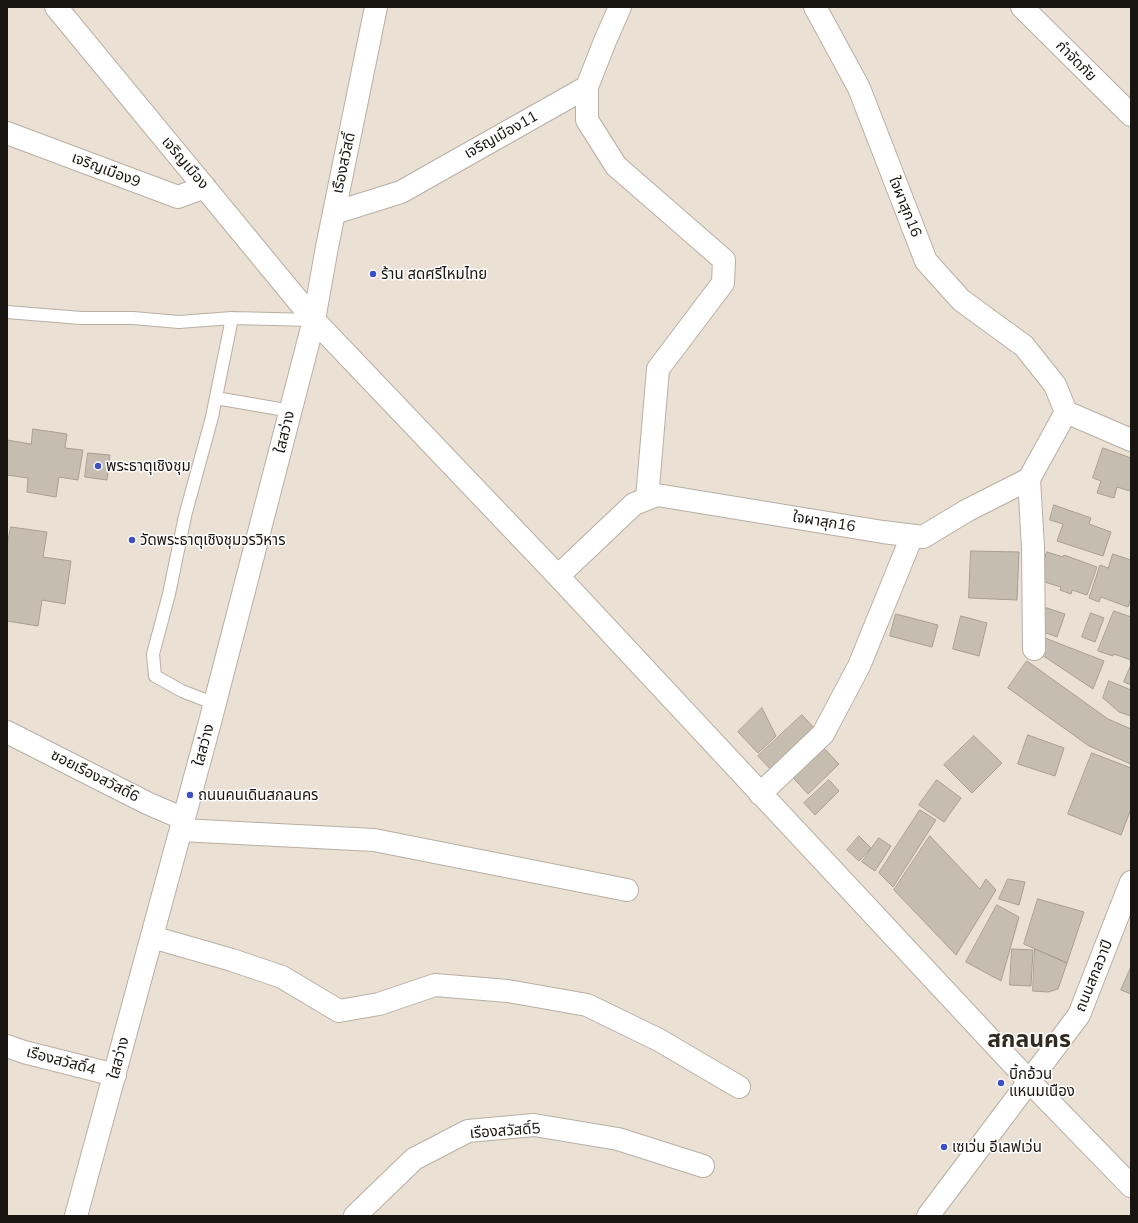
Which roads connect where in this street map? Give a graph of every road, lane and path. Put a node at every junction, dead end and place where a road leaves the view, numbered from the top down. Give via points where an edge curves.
1 (56, 7) edge
2 (376, 7) edge
3 (620, 7) edge
4 (815, 7) edge
5 (1022, 7) edge
6 (587, 87) junction
7 (1131, 115) edge
8 (7, 132) edge
9 (205, 187) junction
10 (334, 213) junction
11 (7, 312) edge
12 (232, 318) junction
13 (314, 320) junction
14 (216, 398) junction
15 (291, 411) junction
16 (1066, 412) junction
17 (1131, 440) edge
18 (1029, 479) junction
19 (647, 499) junction
20 (912, 536) junction
21 (558, 576) junction
22 (1034, 649) dead end
23 (215, 704) junction
24 (7, 732) edge
25 (760, 794) junction
26 (182, 825) junction
27 (1131, 884) edge
28 (627, 890) dead end
29 (152, 937) junction
30 (7, 1046) edge
31 (115, 1074) junction
32 (1029, 1081) junction
33 (739, 1087) dead end
34 (704, 1166) dead end
35 (1131, 1186) edge
36 (76, 1216) edge
37 (355, 1216) edge
38 (928, 1216) edge

1 - 9 street, เจริญเมือง
2 - 10 street, เรืองสวัสดิ์
3 - 6 street
4 - 16 street, ใจผาสุก16 via 860,88 926,262 961,300 1024,346 1055,385
5 - 7 street, กำจัดภัย
6 - 10 street, เจริญเมือง11 via 401,192
6 - 19 street via 587,120 616,166 724,260 723,284 658,369
8 - 9 street, เจริญเมือง9 via 178,197
9 - 13 street, เจริญเมือง
10 - 13 street, เรืองสวัสดิ์
11 - 12 lane via 179,322
12 - 13 lane
12 - 14 lane
13 - 15 street, ใสสว่าง
13 - 21 street, เจริญเมือง
14 - 15 lane
14 - 23 lane via 153,654 155,676 182,691
15 - 23 street, ใสสว่าง
16 - 17 street
16 - 18 street
18 - 20 street, ใจผาสุก16 via 966,511 923,537
18 - 22 street
19 - 20 street, ใจผาสุก16 via 657,495
19 - 21 street, ใจผาสุก16 via 634,504
20 - 25 street via 859,666 823,734
21 - 25 street, เจริญเมือง
23 - 26 street, ใสสว่าง
24 - 26 street, ซอยเรืองสวัสดิ์6 via 147,803
25 - 32 street, เจริญเมือง
26 - 28 street via 374,840
26 - 29 street, ใสสว่าง
27 - 32 street, ถนนสกลวาปี via 1079,1015
29 - 31 street, ใสสว่าง
29 - 33 street via 282,977 339,1011 379,1004 435,985 508,991 587,1005 659,1040
30 - 31 street, เรืองสวัสดิ์4
31 - 36 street, ใสสว่าง
32 - 35 street, เจริญเมือง
32 - 38 street, ถนนสกลวาปี
34 - 37 street, เรืองสวัสดิ์5 via 618,1139 534,1125 468,1131 414,1159

